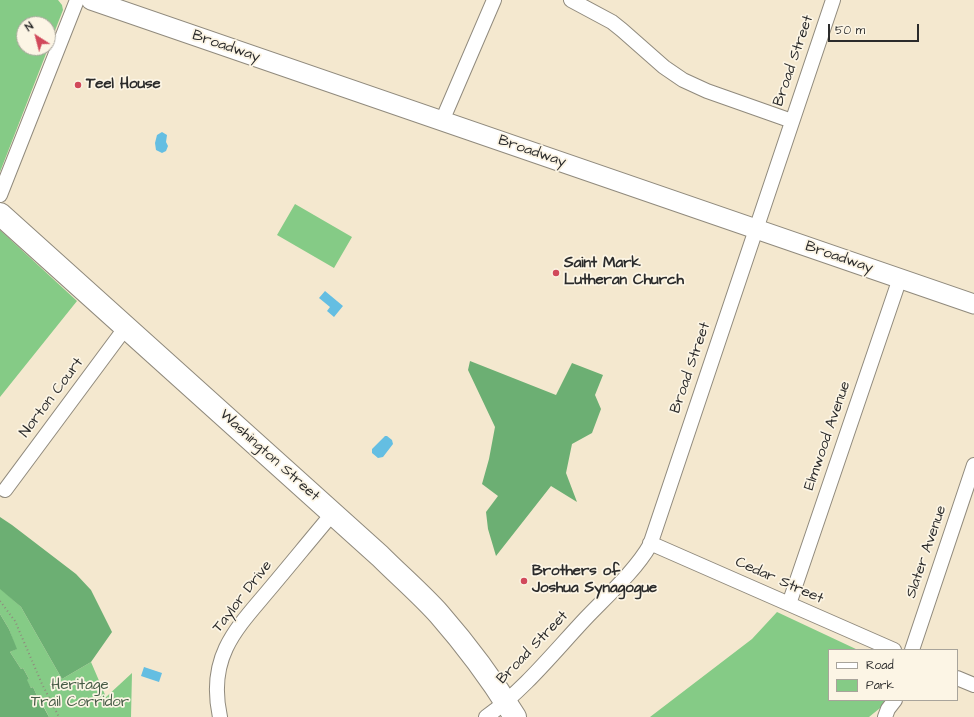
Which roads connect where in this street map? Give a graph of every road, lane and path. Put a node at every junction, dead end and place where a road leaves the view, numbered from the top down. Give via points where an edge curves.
1 (77, 0) edge
2 (91, 0) edge
3 (494, 0) edge
4 (571, 0) edge
5 (833, 0) edge
6 (442, 121) junction
7 (792, 121) junction
8 (0, 195) edge
9 (0, 214) edge
10 (756, 229) junction
11 (900, 278) junction
12 (974, 304) edge
13 (126, 327) junction
14 (974, 465) edge
15 (5, 490) dead end
16 (333, 514) junction
17 (650, 543) junction
18 (0, 601) edge
19 (789, 604) junction
20 (892, 649) edge
21 (912, 649) edge
22 (958, 678) edge
23 (974, 685) edge
24 (894, 701) edge
25 (510, 710) edge
26 (59, 717) edge
27 (220, 717) edge
28 (486, 717) edge
29 (885, 717) edge

1 - 8 street
2 - 6 main road, Broadway
3 - 6 street
4 - 7 street via 612,22 683,80
5 - 7 street, Broad Street
6 - 10 main road, Broadway
7 - 10 street, Broad Street
9 - 13 highway, Washington Street
10 - 11 main road, Broadway
10 - 17 street, Broad Street
11 - 12 main road, Broadway
11 - 19 street, Elmwood Avenue
13 - 15 street, Norton Court
13 - 16 highway, Washington Street
14 - 21 street, Slater Avenue
16 - 25 highway, Washington Street via 439,614 466,647
16 - 27 street, Taylor Drive via 252,611 225,649 217,695
17 - 19 street, Cedar Street
17 - 25 street, Broad Street via 643,555
18 - 26 path via 15,621
19 - 20 street, Cedar Street
22 - 23 street
24 - 29 street
25 - 28 street, Broad Street

